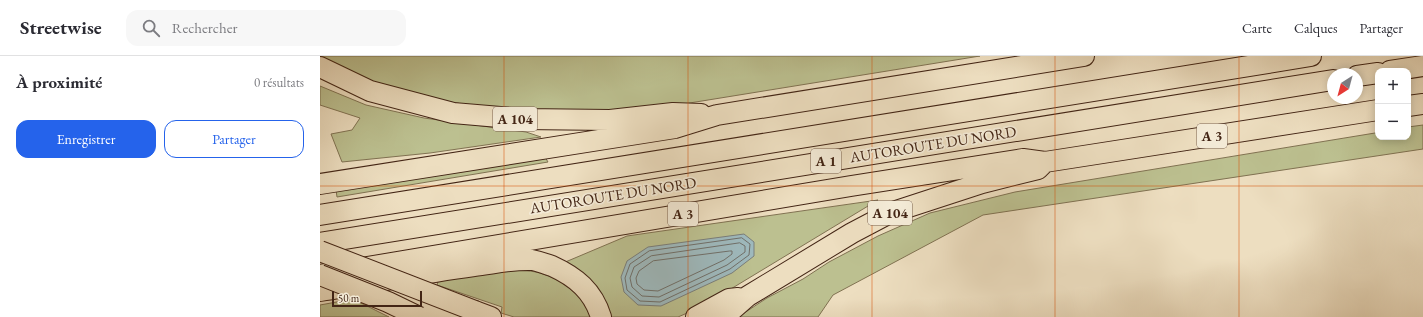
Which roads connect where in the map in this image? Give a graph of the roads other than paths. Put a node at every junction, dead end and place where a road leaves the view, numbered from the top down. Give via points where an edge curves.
1 (1084, 56) edge
2 (1311, 56) edge
3 (1423, 66) edge
4 (320, 67) edge
5 (1410, 68) edge
6 (1375, 73) edge
7 (1363, 75) edge
8 (1327, 81) edge
9 (1423, 104) edge
10 (1411, 106) edge
11 (1375, 110) edge
12 (717, 115) junction
13 (1045, 162) junction
14 (320, 184) edge
15 (320, 215) edge
16 (320, 243) edge
17 (320, 251) edge
18 (320, 275) edge
19 (320, 291) edge
20 (748, 296) junction
21 (483, 314) edge
22 (419, 317) edge
23 (601, 317) edge
24 (696, 317) edge
25 (724, 317) edge

1 - 12 highway
2 - 15 highway, AUTOROUTE DU NORD / A 1
3 - 5 highway
4 - 12 highway, A 104 via 370,91 454,113 555,120 610,120 673,113
6 - 7 highway
8 - 16 highway, AUTOROUTE DU NORD / A 1
9 - 10 highway
11 - 13 highway, A 3
12 - 14 highway via 675,128
13 - 18 highway, A 3 via 1015,160
13 - 20 highway, A 104 via 1038,169 982,183 890,213
17 - 21 highway, bridge
18 - 22 highway, bridge via 383,299
19 - 23 highway via 456,269 532,260 565,272 579,281
20 - 24 highway, A 104 via 729,300
20 - 25 highway

